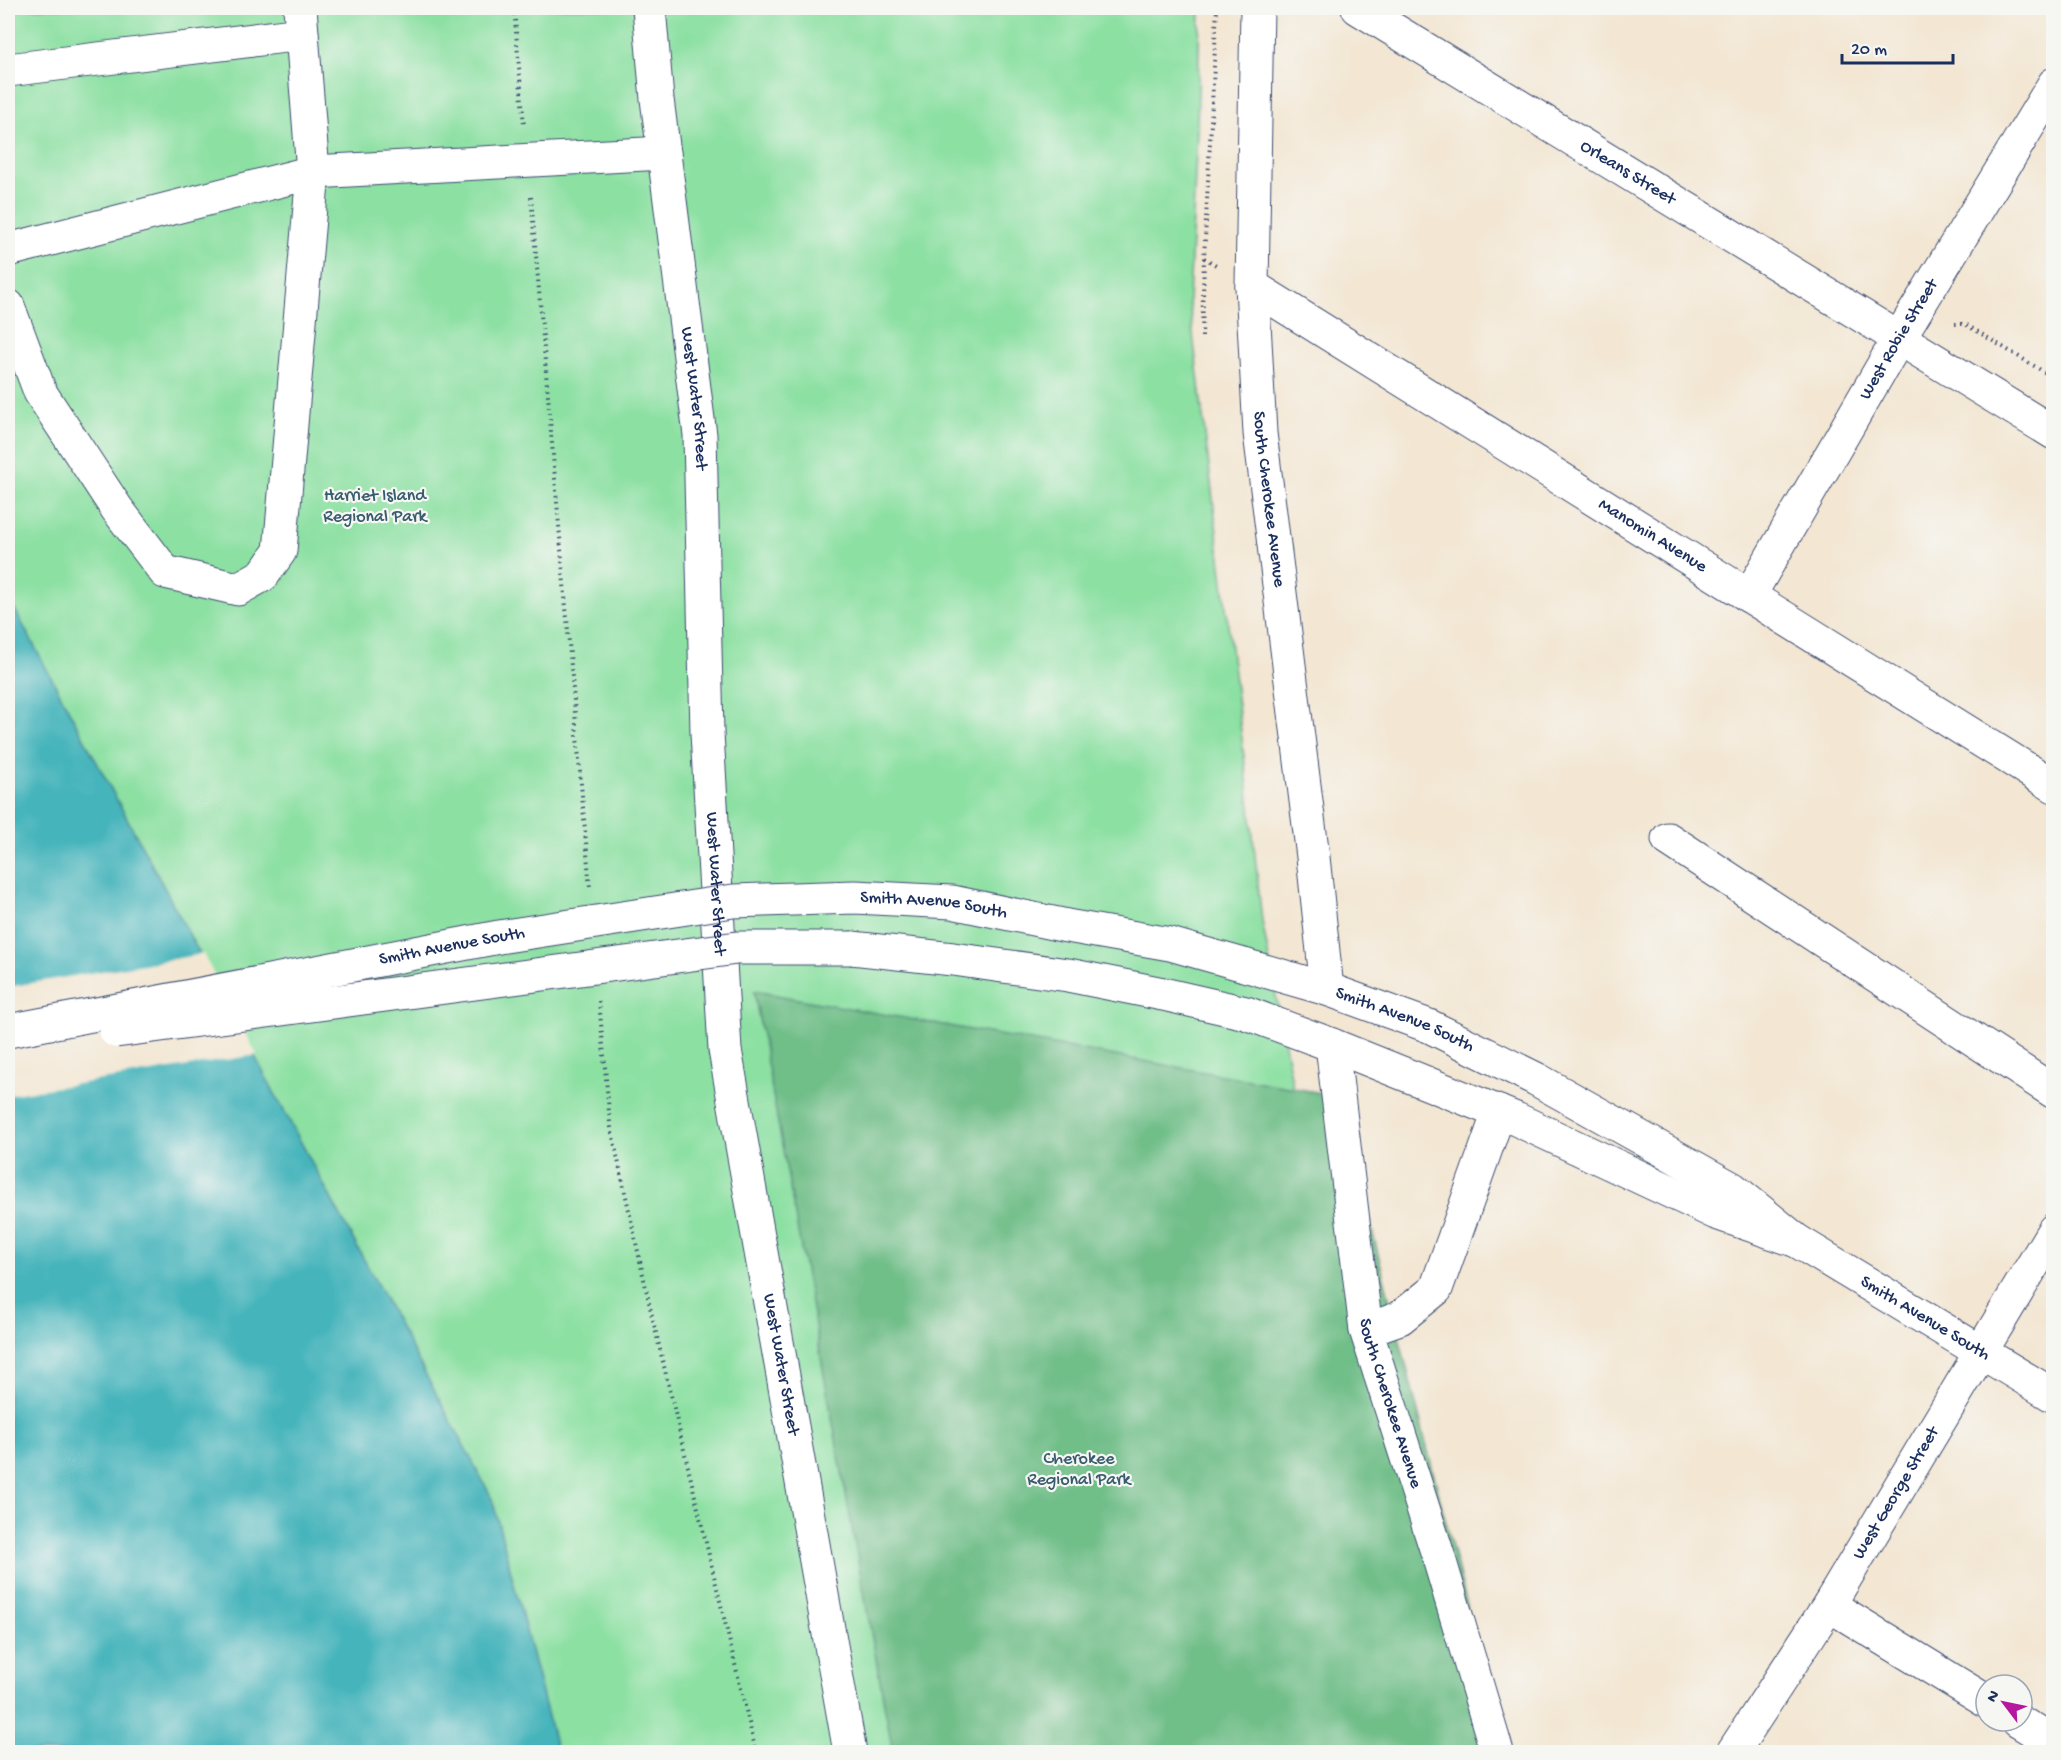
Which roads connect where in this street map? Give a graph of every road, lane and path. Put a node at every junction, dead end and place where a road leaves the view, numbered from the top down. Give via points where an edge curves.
1 (649, 8) edge
2 (1217, 8) edge
3 (1257, 8) edge
4 (1359, 8) edge
5 (1398, 17) edge
6 (301, 21) edge
7 (8, 70) edge
8 (2054, 84) edge
9 (664, 153) junction
10 (313, 172) junction
11 (8, 250) edge
12 (1252, 286) junction
13 (8, 306) edge
14 (1955, 324) dead end
15 (1202, 337) dead end
16 (1899, 338) junction
17 (2054, 378) edge
18 (2054, 433) edge
19 (1749, 596) junction
20 (2054, 786) edge
21 (1668, 838) dead end
22 (1327, 989) junction
23 (8, 1031) edge
24 (8, 1045) edge
25 (1332, 1045) junction
26 (2054, 1092) edge
27 (1499, 1112) junction
28 (2054, 1230) edge
29 (1797, 1241) junction
30 (1366, 1330) junction
31 (1981, 1351) junction
32 (2054, 1396) edge
33 (1829, 1605) junction
34 (1974, 1694) edge
35 (2034, 1731) edge
36 (2054, 1743) edge
37 (850, 1752) edge
38 (1497, 1752) edge
39 (1733, 1752) edge

1 - 9 street, West Water Street
2 - 15 path
3 - 12 street, South Cherokee Avenue
4 - 5 street, Orleans Street
5 - 16 street, Orleans Street
6 - 7 street
6 - 10 street
8 - 16 street, West Robie Street
9 - 10 street
9 - 37 street, West Water Street via 700,435 707,733 725,1050
10 - 11 street
10 - 13 street via 279,551 263,575 238,589 165,572 117,509 40,392
12 - 19 street, Manomin Avenue
12 - 22 street, South Cherokee Avenue via 1260,433
14 - 17 path via 1965,324
16 - 18 street, Orleans Street
16 - 19 street, West Robie Street
19 - 20 street, Manomin Avenue
21 - 26 street
22 - 23 street, Smith Avenue South, bridge via 1170,944 952,902 855,897 733,901 499,937
22 - 29 street, Smith Avenue South via 1429,1026 1536,1079 1733,1189
24 - 25 street, Smith Avenue South, bridge via 738,948 852,948 1068,975 1163,994 1246,1013
25 - 27 street, Smith Avenue South
25 - 30 street, South Cherokee Avenue
27 - 29 street, Smith Avenue South via 1716,1213
27 - 30 street via 1436,1289 1400,1318
28 - 31 street, West George Street
29 - 31 street, Smith Avenue South
30 - 38 street, South Cherokee Avenue
31 - 32 street, Smith Avenue South
31 - 33 street, West George Street
33 - 34 street
33 - 39 street, West George Street
35 - 36 street

